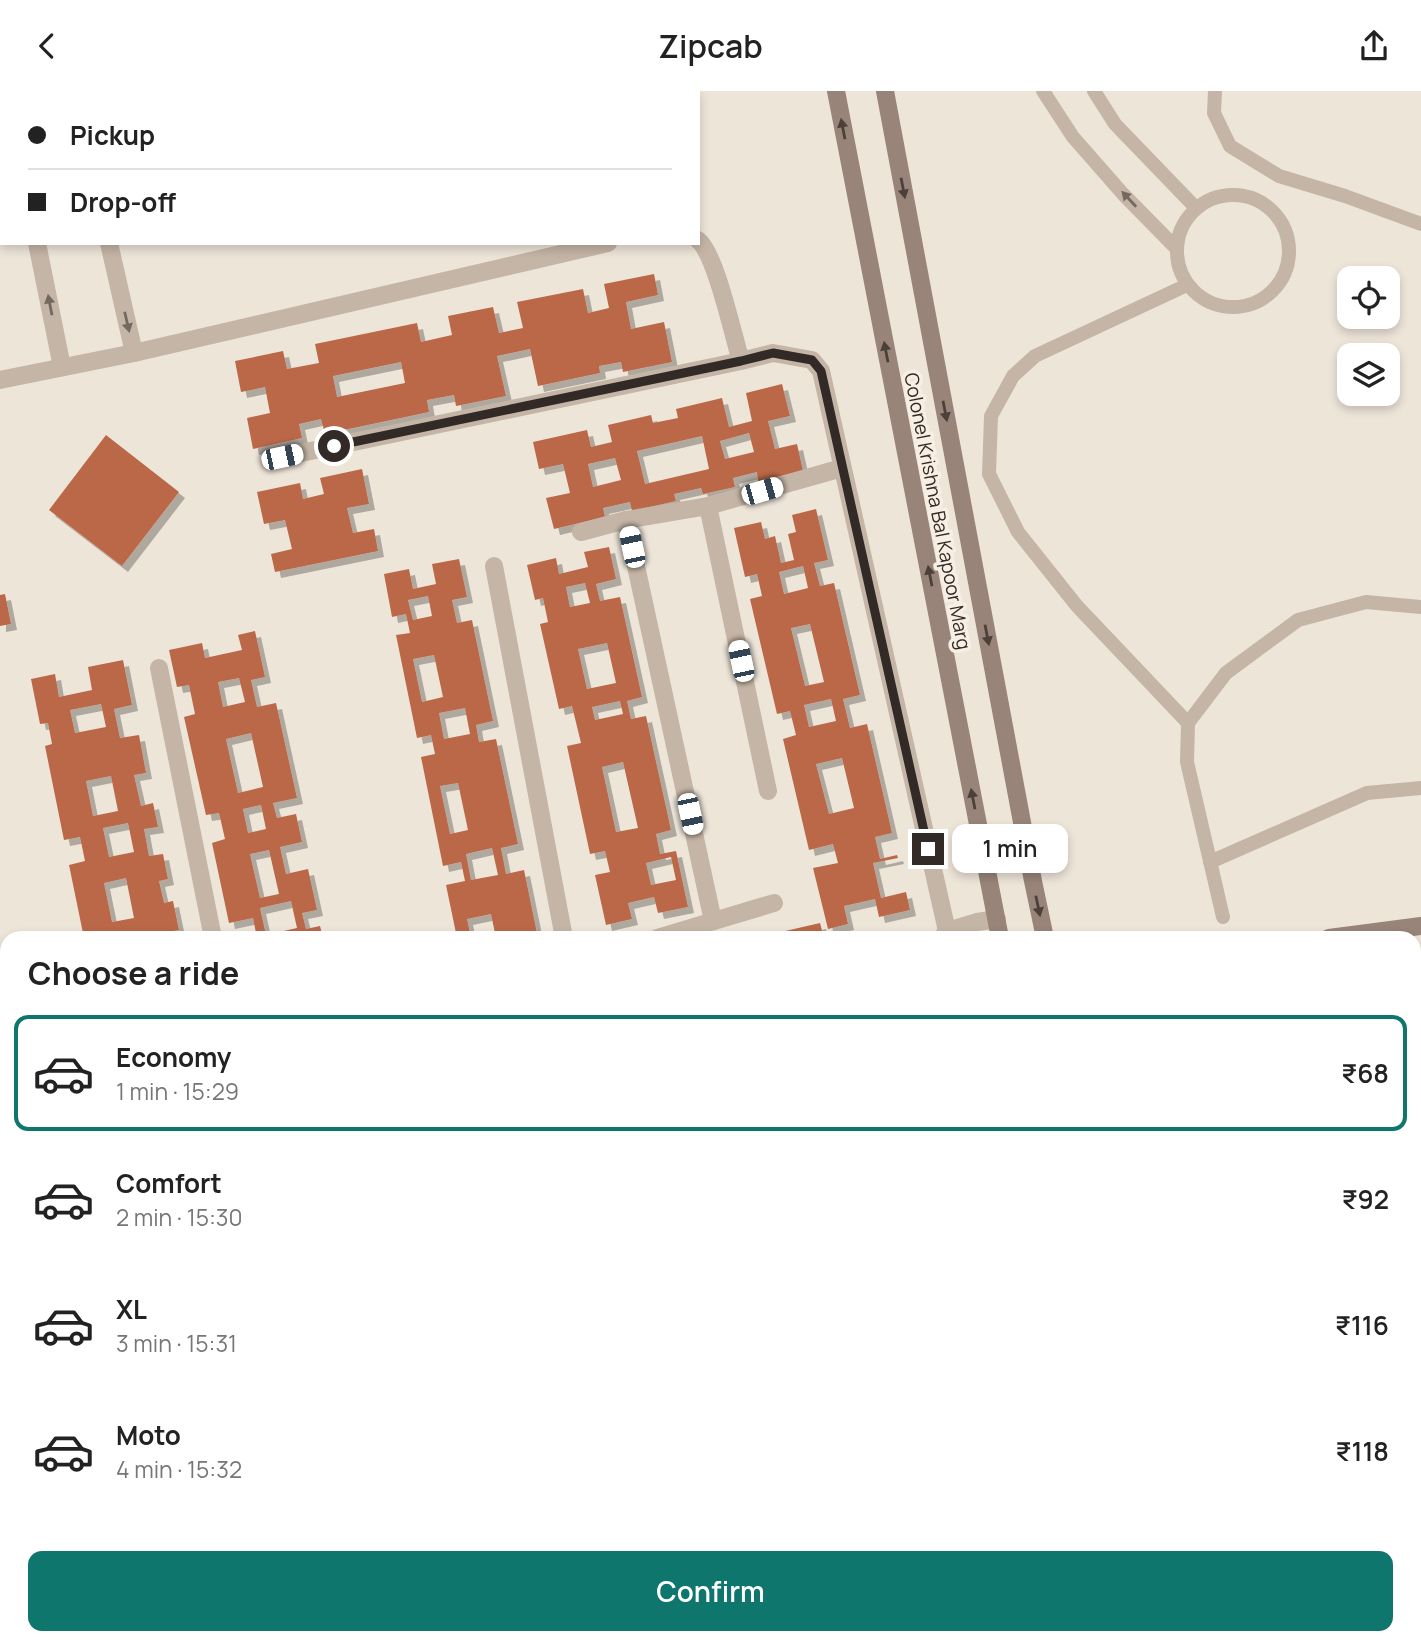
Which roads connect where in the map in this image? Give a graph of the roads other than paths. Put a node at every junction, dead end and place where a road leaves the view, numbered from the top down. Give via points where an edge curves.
1 (836, 91) edge
2 (1043, 91) edge
3 (1094, 91) edge
4 (1215, 91) edge
5 (885, 94) edge
6 (1196, 208) junction
7 (1421, 224) edge
8 (700, 241) edge
9 (37, 245) edge
10 (110, 245) edge
11 (599, 245) edge
12 (1176, 248) junction
13 (1187, 285) junction
14 (134, 353) junction
15 (741, 361) junction
16 (62, 367) junction
17 (0, 380) edge
18 (282, 457) dead end
19 (842, 468) junction
20 (708, 506) junction
21 (626, 520) junction
22 (581, 532) dead end
23 (494, 566) dead end
24 (1421, 607) edge
25 (159, 668) dead end
26 (1188, 723) junction
27 (1421, 788) edge
28 (768, 791) dead end
29 (1210, 862) junction
30 (774, 903) dead end
31 (1223, 917) dead end
32 (996, 919) junction
33 (713, 921) junction
34 (1421, 926) edge
35 (212, 931) edge
36 (563, 931) edge
37 (680, 931) edge
38 (944, 931) edge
39 (953, 931) edge
40 (999, 931) edge
41 (1044, 931) edge
42 (1383, 931) edge

32 -> 1 street, Colonel Krishna Bal Kapoor Marg
12 -> 2 lane via 1073,137
3 - 6 lane via 1115,124
4 - 7 lane via 1214,113 1230,146 1279,176
5 -> 41 street, Colonel Krishna Bal Kapoor Marg
6 - 12 lane via 1179,233
6 - 13 lane via 1231,194 1267,206 1280,220 1289,256 1273,291 1258,302 1220,306
8 - 15 street via 713,264
16 -> 9 street
10 -> 14 street
11 - 14 street
12 - 13 lane via 1178,268
13 - 26 lane via 1035,356 1013,376 991,416 989,474 1018,532 1077,606
14 - 16 street
15 - 18 street
15 - 19 street via 773,353 812,360 821,371
16 - 17 street
19 - 20 street
19 - 38 street
20 - 21 street
20 - 28 street
21 - 22 street
21 - 33 street
23 - 36 street
24 - 26 lane via 1366,602 1298,620 1226,673
25 - 35 street
26 - 29 lane via 1187,762
27 - 29 lane via 1367,793
29 - 31 lane
30 - 33 street
32 - 39 street
32 - 40 street, Colonel Krishna Bal Kapoor Marg
33 - 37 street
34 - 42 street

